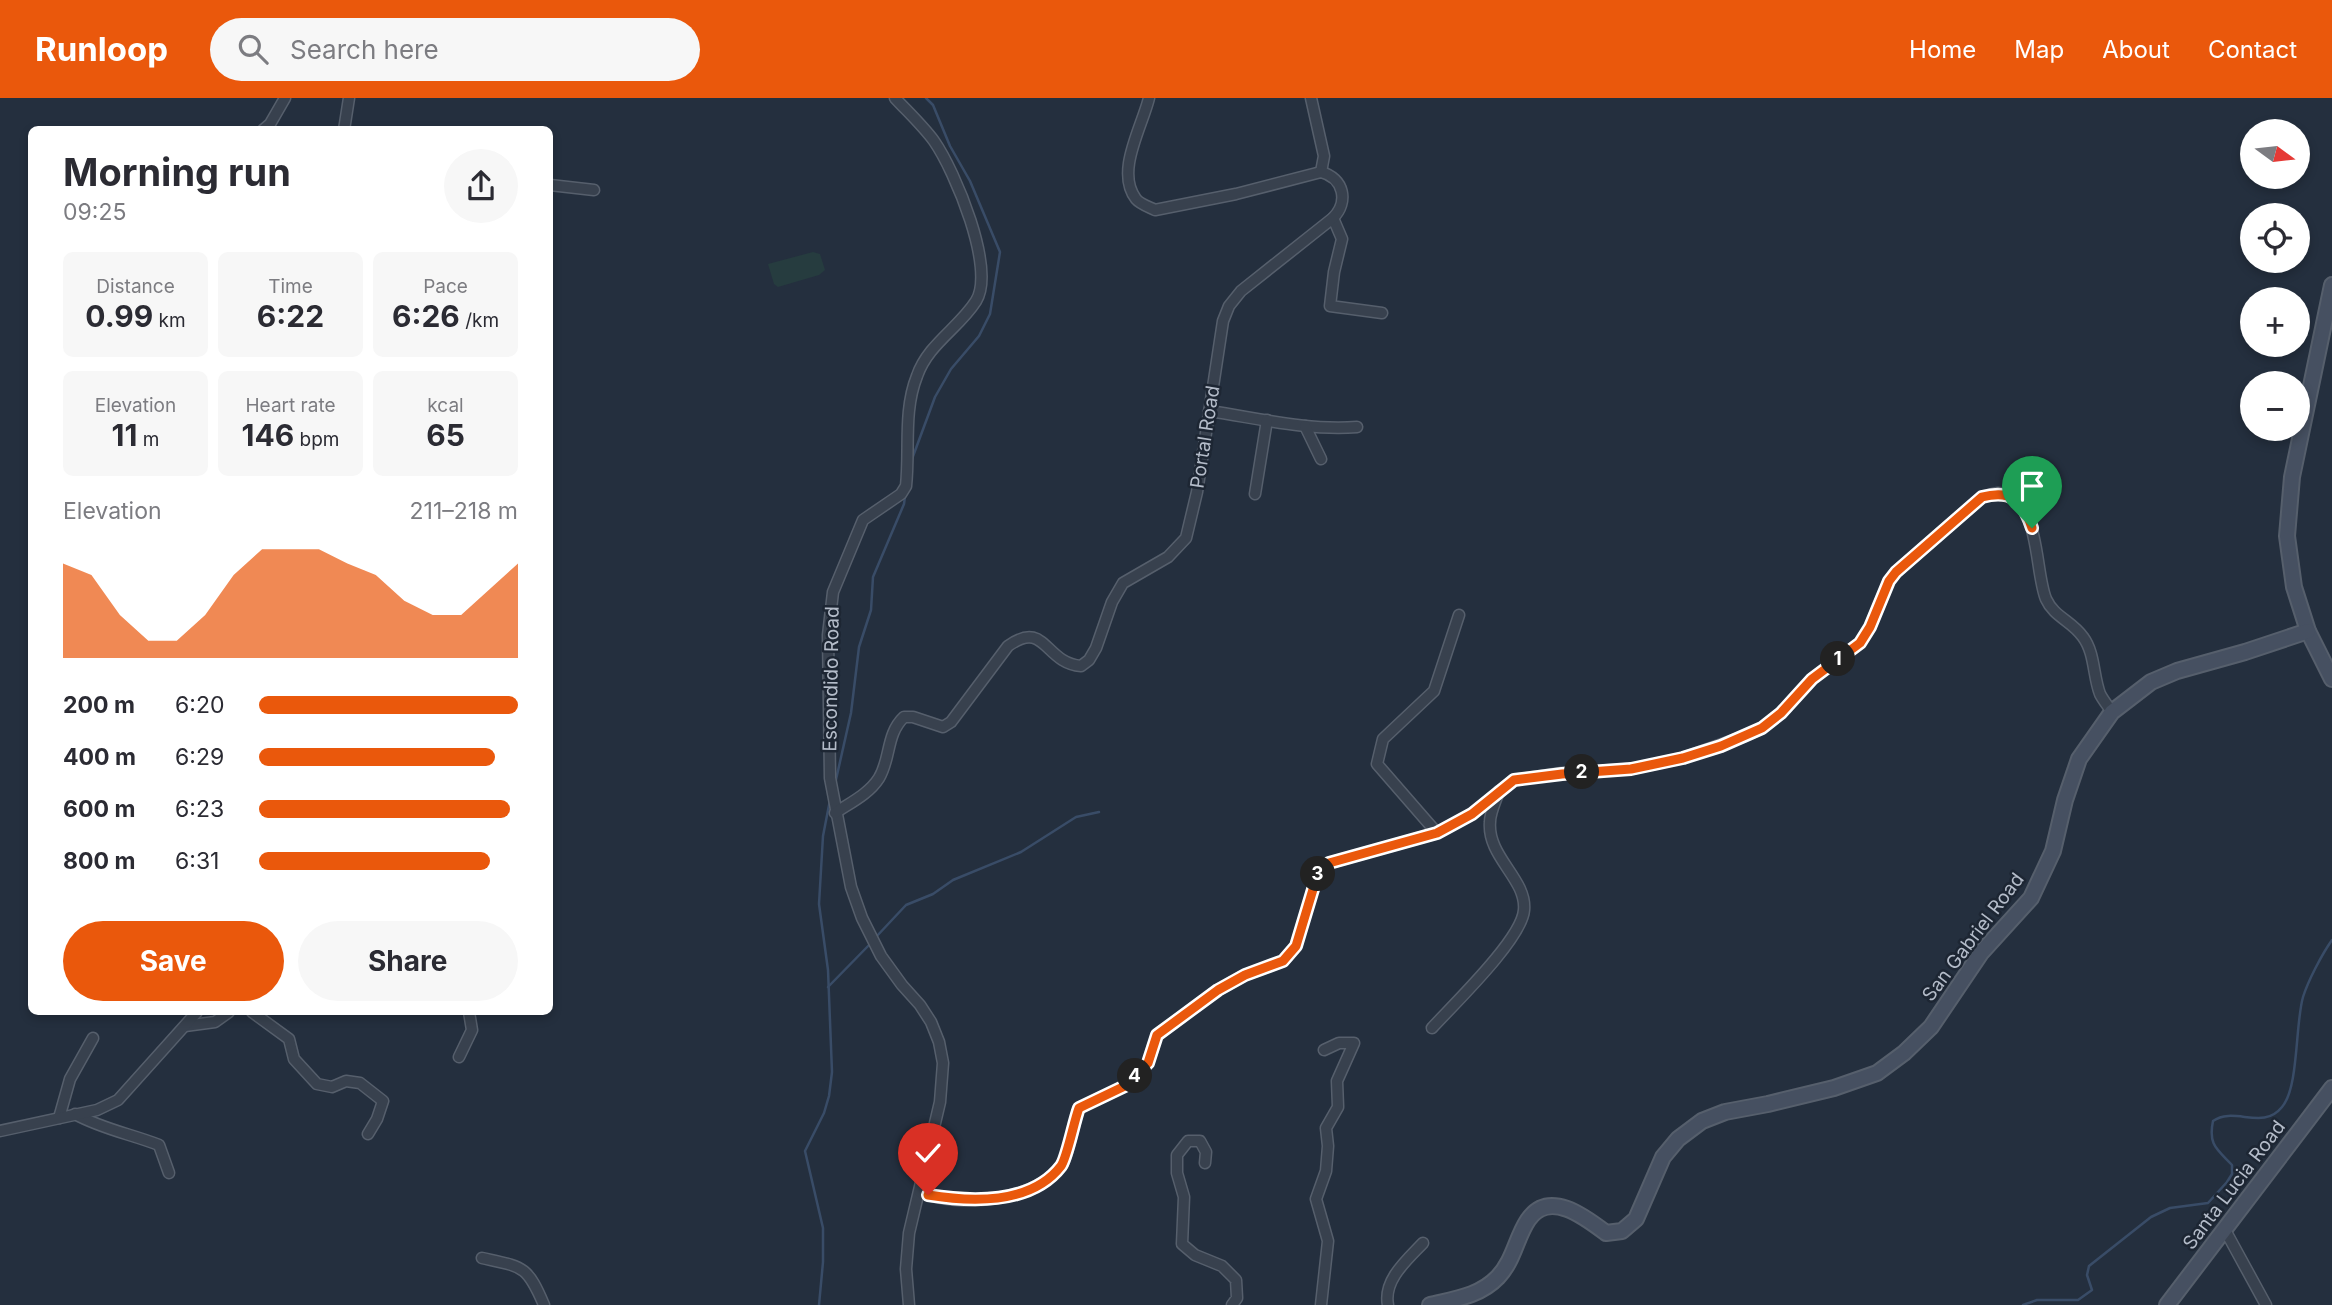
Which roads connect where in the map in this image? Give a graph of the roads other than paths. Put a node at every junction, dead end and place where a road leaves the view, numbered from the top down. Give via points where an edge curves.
1 (285, 98) edge
2 (349, 98) edge
3 (895, 98) edge
4 (1149, 98) edge
5 (1311, 98) edge
6 (268, 126) edge
7 (345, 126) edge
8 (1321, 172) junction
9 (553, 185) edge
10 (594, 190) dead end
11 (1333, 218) junction
12 (2332, 285) edge
13 (2330, 301) edge
14 (1382, 313) dead end
15 (1209, 411) junction
16 (1267, 420) junction
17 (1305, 426) junction
18 (1357, 427) dead end
19 (1321, 459) dead end
20 (1255, 494) dead end
21 (1459, 615) dead end
22 (2308, 631) junction
23 (2332, 679) edge
24 (2112, 712) junction
25 (1499, 791) junction
26 (835, 813) junction
27 (1437, 833) junction
28 (194, 1015) edge
29 (225, 1015) edge
30 (256, 1015) edge
31 (470, 1015) edge
32 (185, 1026) junction
33 (1432, 1028) dead end
34 (93, 1038) dead end
35 (1324, 1050) dead end
36 (459, 1057) dead end
37 (2332, 1088) edge
38 (75, 1115) junction
39 (59, 1118) junction
40 (0, 1131) edge
41 (368, 1134) dead end
42 (1205, 1163) dead end
43 (169, 1173) dead end
44 (920, 1192) junction
45 (2225, 1230) junction
46 (1423, 1243) dead end
47 (482, 1258) dead end
48 (544, 1305) edge
49 (909, 1305) edge
50 (1232, 1305) edge
51 (1321, 1305) edge
52 (1388, 1305) edge
53 (1430, 1305) edge
54 (2167, 1305) edge
55 (2266, 1305) edge

1 - 6 street
2 - 7 street
3 - 26 street, Escondido Road via 933,139 951,169 972,229 982,281 975,302 929,353 917,374 908,422 904,490 863,520 833,593 828,635 830,778
4 - 8 street via 1128,162 1127,182 1137,201 1155,210
5 - 8 street via 1324,156
8 - 11 street via 1333,177 1342,190 1342,205
9 - 10 street
11 - 14 street via 1342,239 1330,306
11 - 15 street, Portal Road via 1241,290 1229,306
12 - 13 street
13 - 22 street via 2288,513 2290,564
15 - 16 street
15 - 26 street, Portal Road via 1186,538 1168,557 1123,583 1088,660 1080,666 1068,665 1043,643 1031,636 1021,637 1008,646 951,722 943,727 904,717 892,733 878,779
16 - 17 street
16 - 20 street
17 - 18 street
17 - 19 street
21 - 27 street via 1434,691 1382,739 1377,764
22 - 23 street
22 - 24 street, San Gabriel Road via 2177,671 2151,682
24 - 25 street via 2101,695 2082,635 2052,611 2045,596 2025,508 1998,493 1982,497 1896,572 1860,643 1812,679 1762,728 1683,758 1631,769 1514,780
24 - 53 street, San Gabriel Road via 2079,759 2053,851 2031,898 1981,953 1931,1027 1904,1053 1877,1073 1834,1088 1702,1121 1663,1157 1636,1219 1622,1231 1606,1233 1559,1206 1541,1207 1528,1220 1512,1258 1498,1277 1480,1292
25 - 27 street via 1472,814
25 - 33 street via 1489,823 1498,857 1519,885 1525,911 1512,939
26 - 44 street, Escondido Road via 862,918 881,957 920,1005 939,1042 942,1093
27 - 44 street via 1329,863 1317,876 1296,946 1283,961 1218,990 1157,1035 1148,1063 1127,1085 1079,1108 1063,1164 1038,1186 982,1200
28 - 32 street
29 - 32 street via 215,1022
30 - 41 street via 289,1038 294,1059 317,1084 360,1083 383,1101
31 - 36 street via 472,1030
32 - 38 street via 118,1100
34 - 39 street via 70,1079
35 - 51 street via 1339,1043 1354,1044 1337,1081 1338,1107 1326,1128 1326,1171 1316,1199 1328,1241
37 - 45 street, Santa Lucia Road
38 - 39 street
38 - 43 street via 96,1127 159,1145
39 - 40 street
42 - 50 street via 1200,1141 1188,1141 1177,1155 1184,1197 1182,1244 1222,1266 1236,1280 1237,1297
44 - 49 street, Escondido Road via 906,1252
45 - 54 street, Santa Lucia Road
45 - 55 street
46 - 52 street via 1394,1275 1386,1295
47 - 48 street via 519,1266 532,1277

